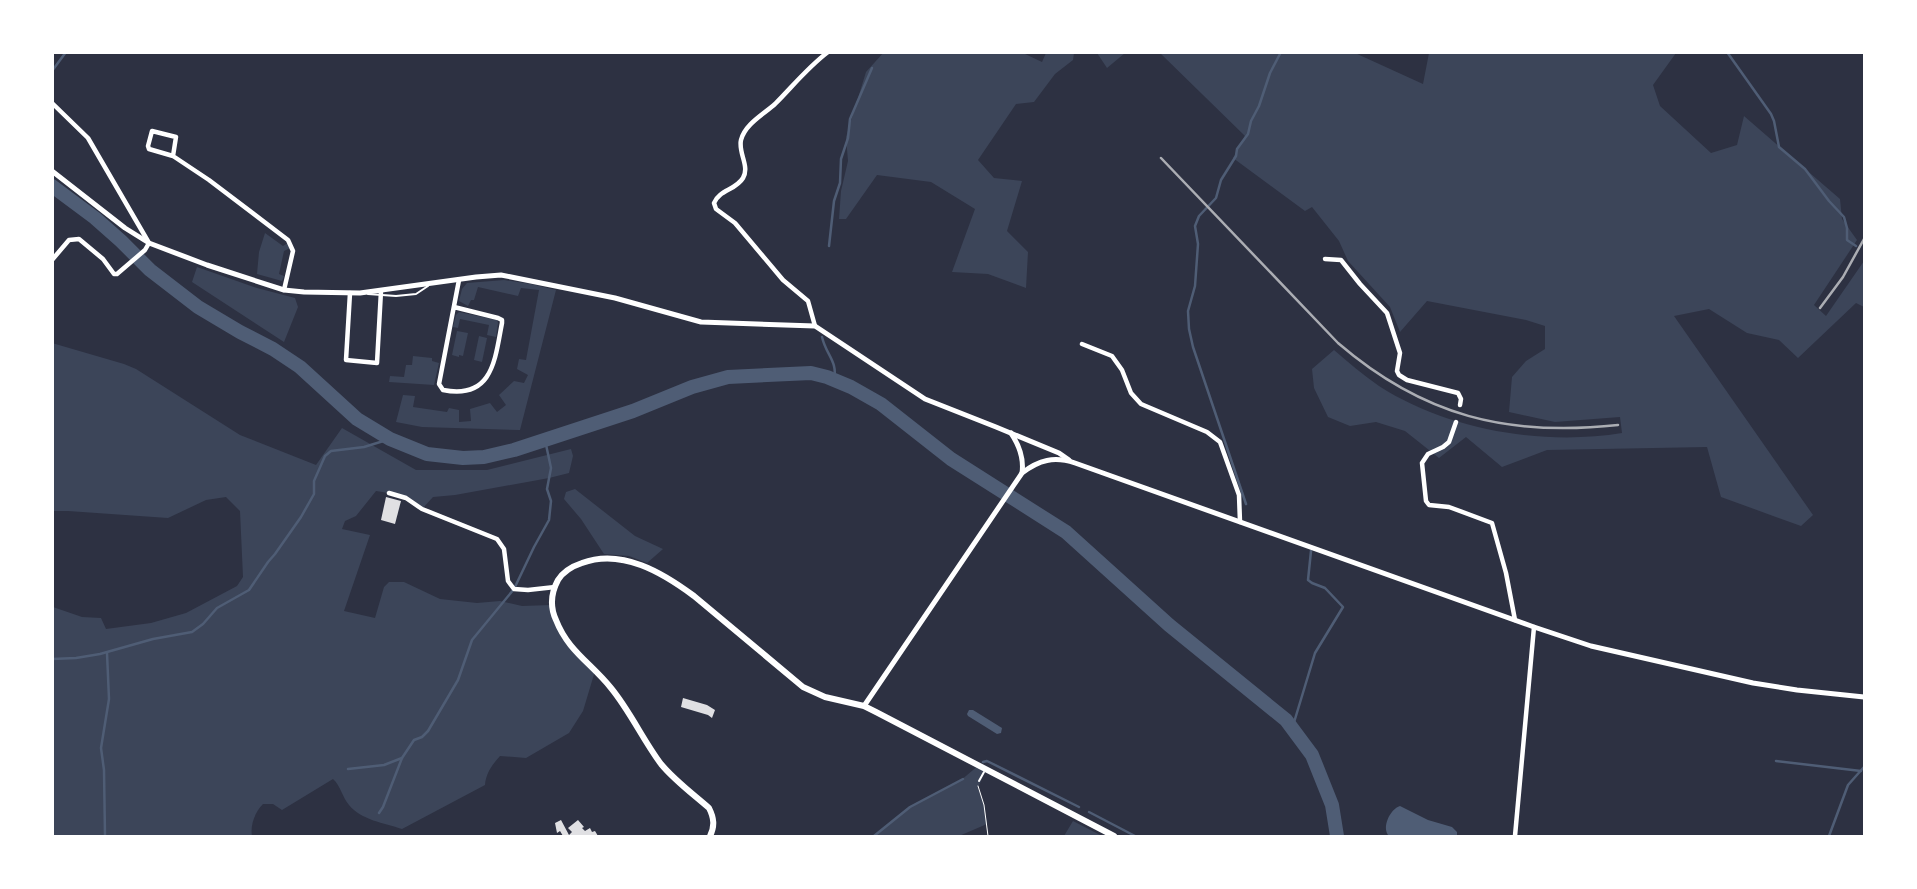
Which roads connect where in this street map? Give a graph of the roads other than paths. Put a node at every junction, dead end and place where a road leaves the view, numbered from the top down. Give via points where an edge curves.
1 (828, 52) edge
2 (52, 103) edge
3 (173, 156) junction
4 (52, 171) edge
5 (149, 243) junction
6 (1325, 258) dead end
7 (52, 260) edge
8 (459, 280) junction
9 (284, 290) junction
10 (350, 293) junction
11 (380, 293) junction
12 (454, 307) junction
13 (815, 326) junction
14 (1082, 344) dead end
15 (1460, 405) dead end
16 (1456, 422) dead end
17 (1011, 433) junction
18 (1072, 462) junction
19 (1022, 473) junction
20 (389, 492) dead end
21 (1240, 522) junction
22 (555, 587) junction
23 (1515, 620) junction
24 (1534, 627) junction
25 (1864, 697) edge
26 (864, 706) junction
27 (986, 769) junction
28 (980, 781) road end
29 (710, 836) edge
30 (1114, 836) edge
31 (1515, 836) edge

1 - 13 street via 748,128 741,141 744,176 734,187 718,196 714,203 716,209 735,223 783,280 810,304
2 - 5 street via 88,138
3 - 3 street via 149,149 152,131 176,137
3 - 9 street via 288,240 293,251
4 - 5 street
5 - 7 street via 120,273 114,274 106,262 75,238 66,242
5 - 9 street via 207,266
6 - 15 street via 1340,260 1387,313 1400,352 1399,375 1458,393
8 - 11 street
8 - 12 street
8 - 13 street via 491,275 513,277 615,298 702,322
9 - 10 street
10 - 11 street
10 - 11 street via 346,360 377,363
12 - 12 street via 439,384 443,390 460,392 475,387 491,372 502,320
13 - 17 street via 925,399
14 - 21 street via 1112,356 1141,404 1207,432 1220,442 1238,495
16 - 23 street via 1449,442 1423,460 1426,501 1430,505 1449,507 1492,523
17 - 18 street via 1059,453
17 - 19 street via 1020,451
18 - 19 street via 1044,460
18 - 21 street
19 - 26 street
20 - 22 street via 497,539 504,549 508,581 514,588
21 - 23 street
22 - 26 main road via 573,566 587,561 604,558 641,565 676,583 803,687 825,697
22 - 29 main road via 551,605 563,638 616,694 663,766 708,808 713,817
23 - 24 street
24 - 25 street via 1591,646 1753,683
24 - 31 street
26 - 27 main road
27 - 28 lane
27 - 30 main road

